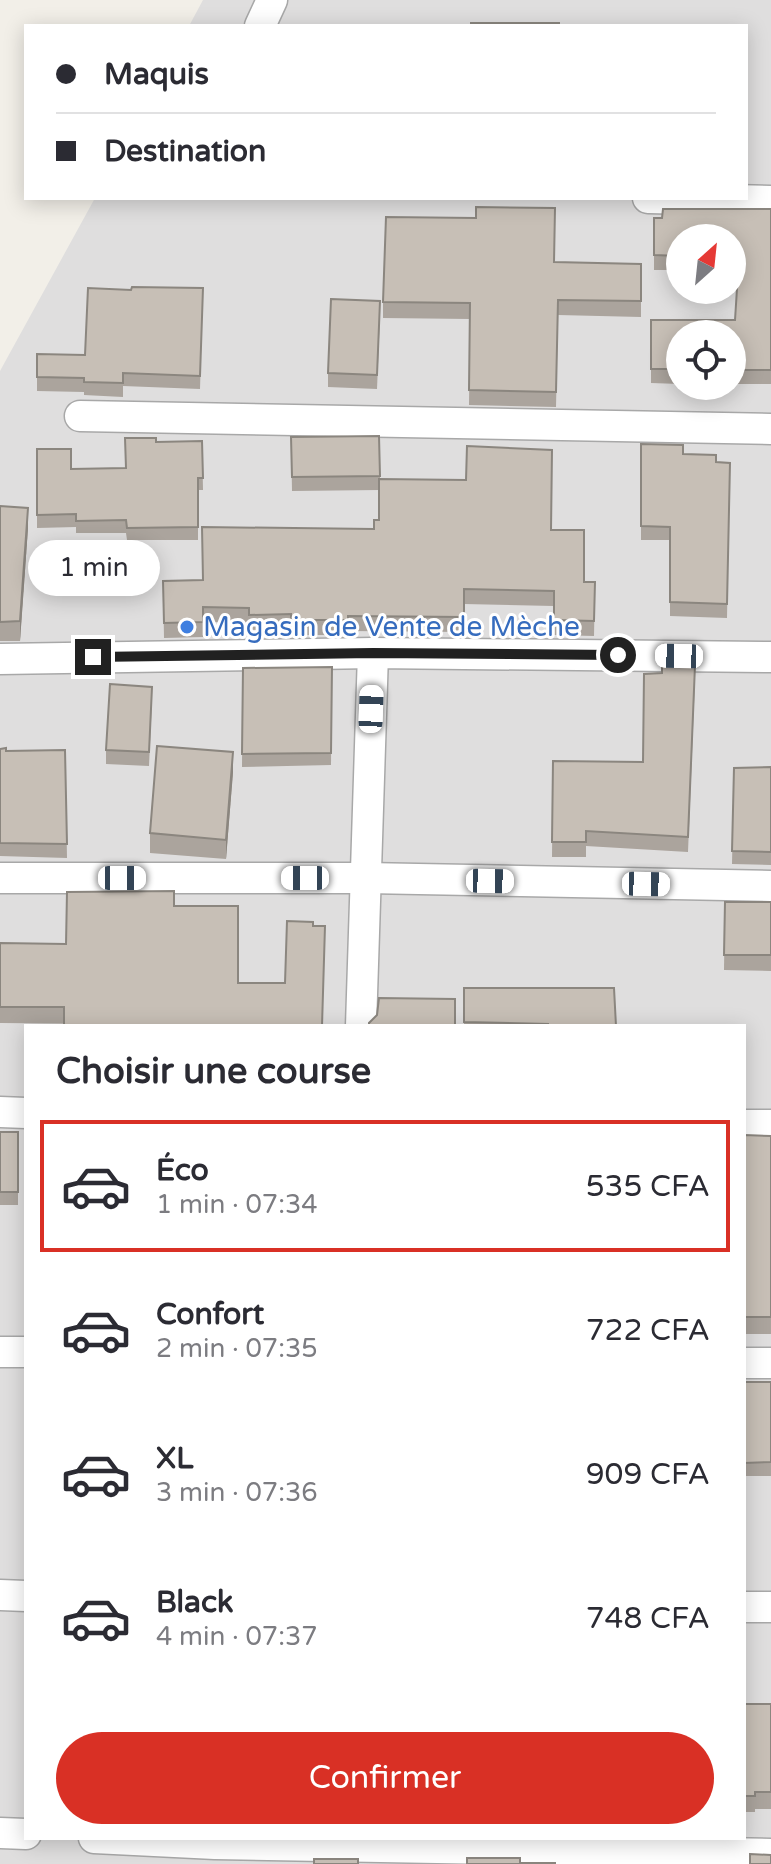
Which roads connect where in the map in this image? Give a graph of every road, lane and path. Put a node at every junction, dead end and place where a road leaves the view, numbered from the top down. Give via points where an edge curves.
1 (272, 0) edge
2 (261, 24) edge
3 (730, 200) edge
4 (771, 201) edge
5 (80, 416) dead end
6 (771, 429) edge
7 (373, 653) junction
8 (771, 657) edge
9 (0, 659) edge
10 (0, 878) edge
11 (366, 878) junction
12 (771, 886) edge
13 (361, 1024) edge
14 (0, 1112) edge
15 (24, 1113) edge
16 (746, 1125) edge
17 (771, 1125) edge
18 (0, 1352) edge
19 (24, 1352) edge
20 (746, 1363) edge
21 (771, 1363) edge
22 (0, 1595) edge
23 (24, 1596) edge
24 (746, 1607) edge
25 (771, 1607) edge
26 (0, 1833) edge
27 (24, 1834) edge
28 (109, 1840) edge
29 (444, 1851) edge
30 (215, 1854) edge
31 (771, 1854) edge
32 (690, 1859) edge

1 - 2 street
3 - 4 street
5 - 6 street
7 - 8 street
7 - 9 street
7 - 11 street
10 - 11 street
11 - 12 street
11 - 13 street
14 - 15 street
16 - 17 street
18 - 19 street
20 - 21 street
22 - 23 street
24 - 25 street
26 - 27 street
28 - 30 street
29 - 30 street
29 - 32 street
31 - 32 street

